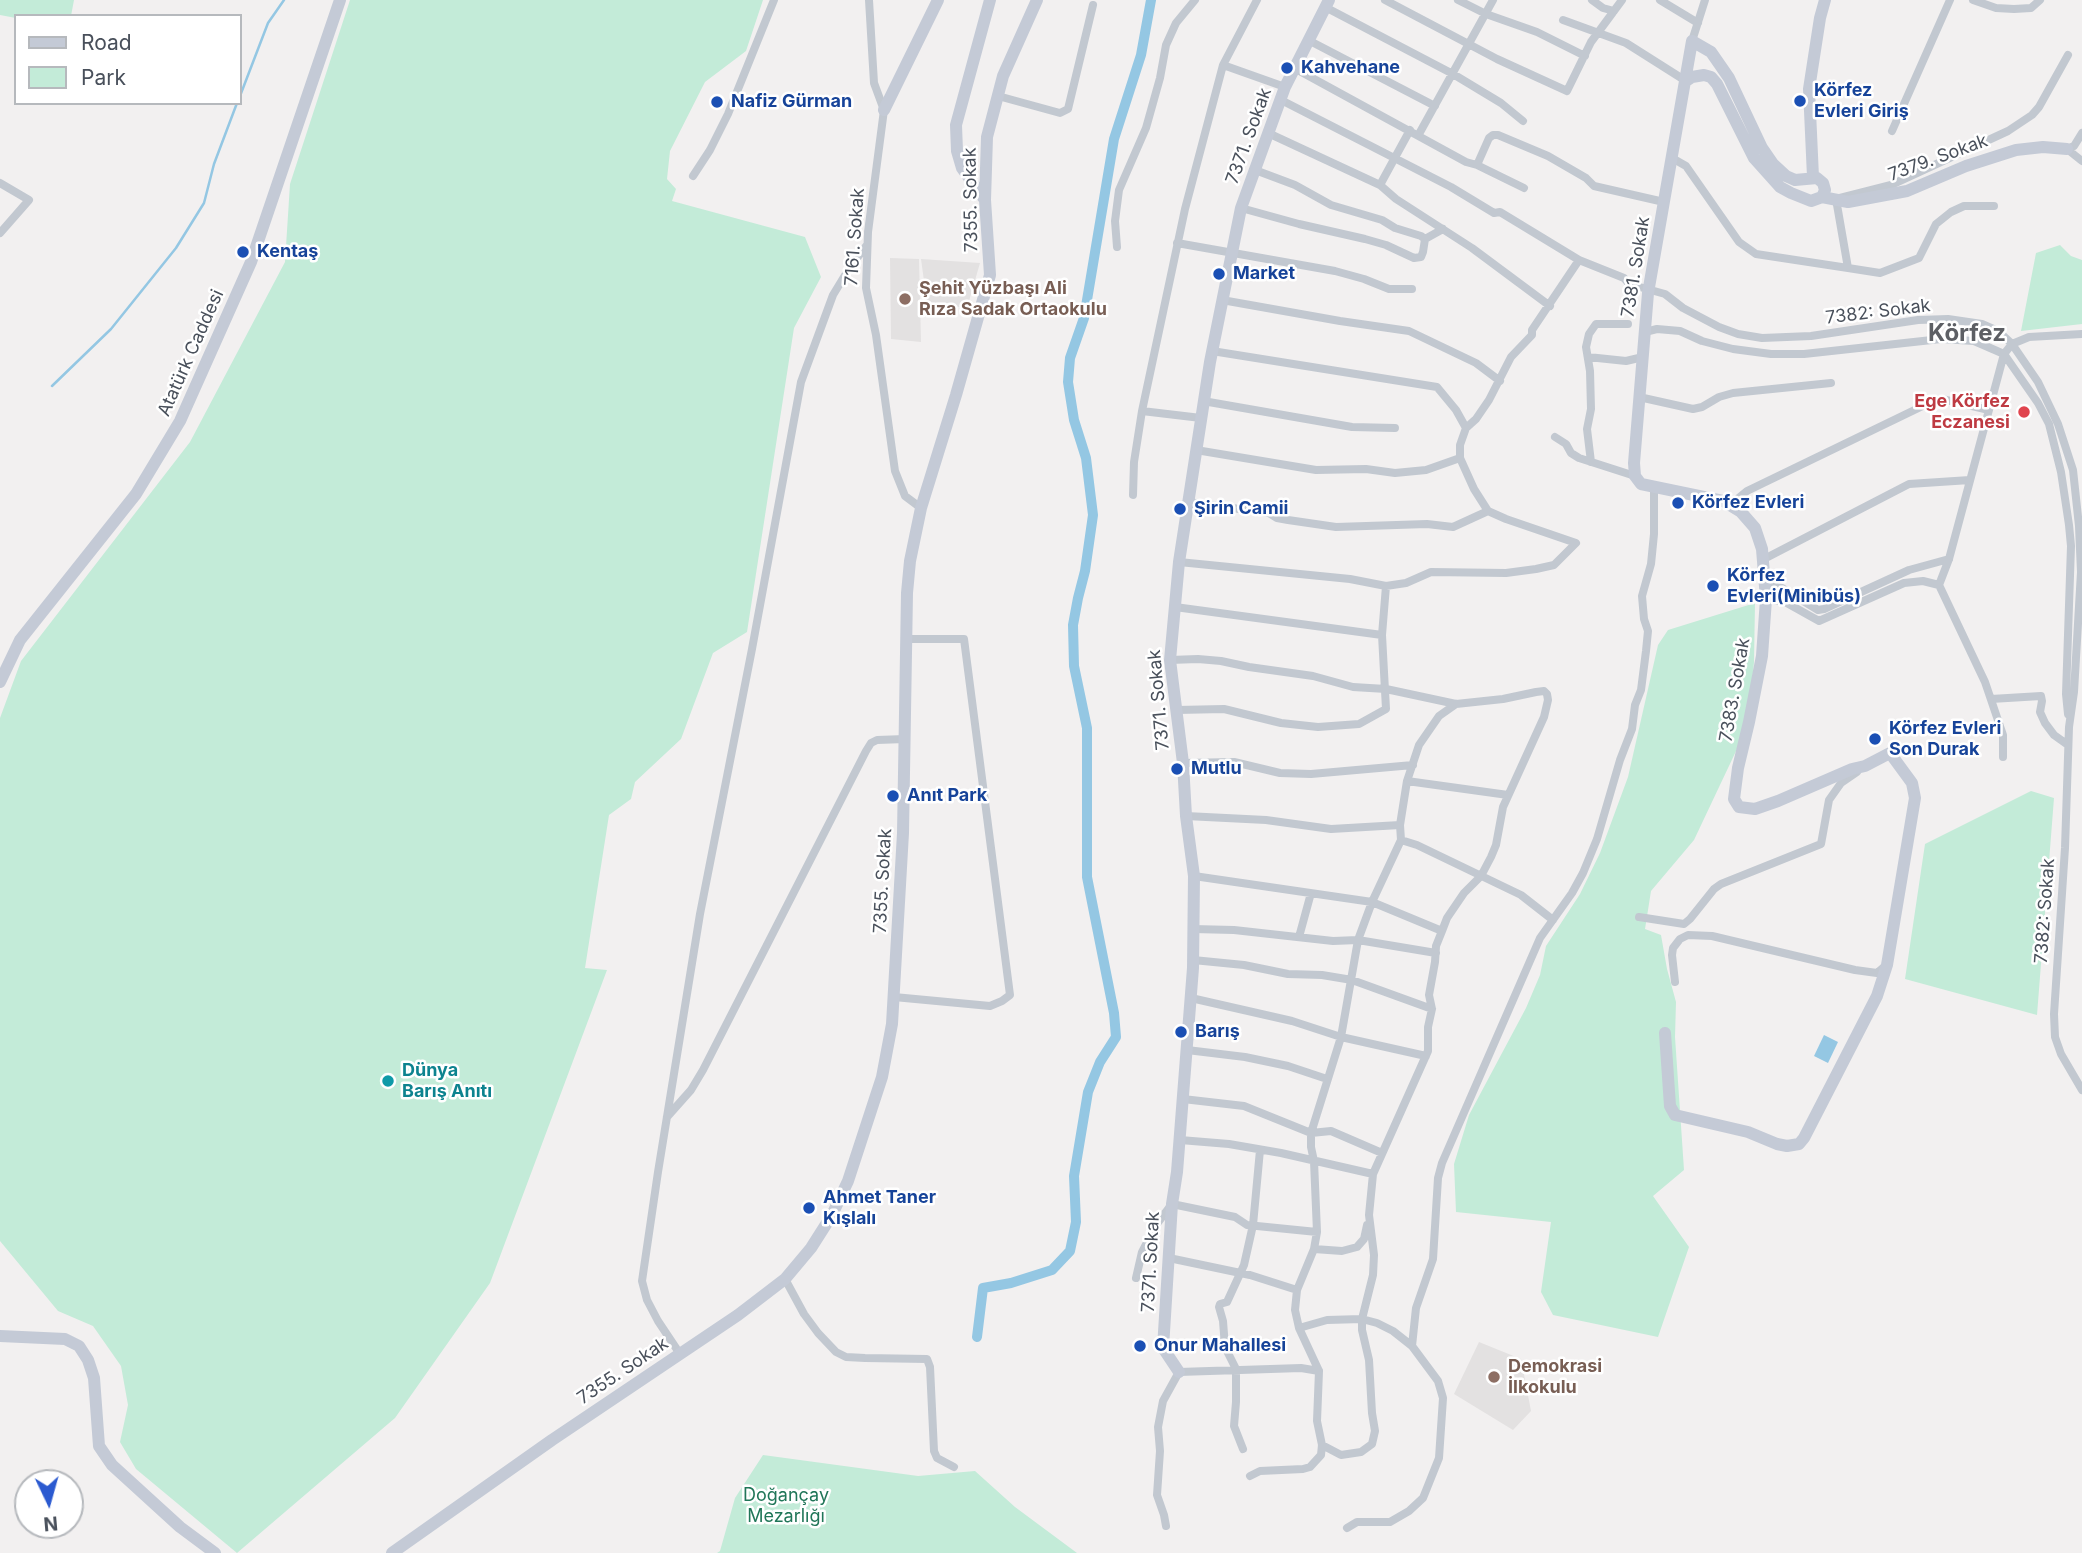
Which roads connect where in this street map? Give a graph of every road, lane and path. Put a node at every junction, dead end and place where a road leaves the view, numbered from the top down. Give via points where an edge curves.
1 (340, 0) edge
2 (774, 0) edge
3 (869, 0) edge
4 (938, 0) edge
5 (990, 0) edge
6 (1037, 0) edge
7 (1195, 0) edge
8 (1257, 0) edge
9 (1385, 0) edge
10 (1458, 0) edge
11 (1493, 0) edge
12 (1592, 0) edge
13 (1622, 0) edge
14 (1660, 0) edge
15 (1706, 0) edge
16 (1825, 0) edge
17 (1950, 0) edge
18 (1973, 0) edge
19 (2040, 0) edge
20 (1327, 4) edge
21 (1093, 5) dead end
22 (1614, 11) junction
23 (1486, 14) junction
24 (1563, 20) dead end
25 (1698, 23) junction
26 (1599, 33) junction
27 (1308, 40) junction
28 (1692, 40) junction
29 (1470, 44) junction
30 (2068, 55) dead end
31 (1585, 56) junction
32 (1223, 65) junction
33 (1294, 68) junction
34 (1453, 74) junction
35 (1686, 81) junction
36 (1283, 94) junction
37 (998, 96) junction
38 (1435, 106) junction
39 (884, 110) junction
40 (1523, 121) dead end
41 (1892, 131) dead end
42 (1415, 132) junction
43 (2082, 132) edge
44 (1268, 133) junction
45 (2067, 149) junction
46 (1672, 158) junction
47 (1395, 160) junction
48 (2082, 161) edge
49 (1477, 165) junction
50 (1255, 170) junction
51 (693, 176) dead end
52 (1810, 178) junction
53 (0, 183) edge
54 (1380, 185) junction
55 (1524, 188) dead end
56 (1804, 197) junction
57 (1822, 197) junction
58 (1836, 199) junction
59 (985, 200) junction
60 (1664, 202) junction
61 (1994, 206) dead end
62 (1241, 208) junction
63 (1443, 229) junction
64 (0, 233) edge
65 (1425, 240) junction
66 (1177, 243) junction
67 (867, 245) junction
68 (1117, 247) dead end
69 (1232, 251) junction
70 (1579, 260) junction
71 (1848, 268) junction
72 (1649, 288) junction
73 (1412, 289) dead end
74 (1222, 299) junction
75 (1550, 306) junction
76 (1628, 324) dead end
77 (1644, 331) junction
78 (2082, 334) edge
79 (2012, 344) junction
80 (1212, 351) junction
81 (2004, 354) junction
82 (1588, 357) junction
83 (1643, 357) junction
84 (1500, 380) junction
85 (1832, 383) dead end
86 (1639, 397) junction
87 (1203, 401) junction
88 (1989, 410) junction
89 (1142, 411) junction
90 (1201, 418) junction
91 (1395, 428) dead end
92 (1466, 428) junction
93 (1555, 437) dead end
94 (1196, 450) junction
95 (1460, 458) junction
96 (1591, 462) junction
97 (1635, 475) junction
98 (1970, 480) junction
99 (1654, 488) junction
100 (1133, 495) dead end
101 (1188, 502) junction
102 (1730, 505) junction
103 (920, 508) junction
104 (1488, 511) junction
105 (2081, 530) edge
106 (1764, 559) junction
107 (1949, 559) junction
108 (1179, 562) junction
109 (1766, 585) junction
110 (1939, 585) junction
111 (1386, 586) junction
112 (1766, 599) junction
113 (1174, 607) junction
114 (1382, 635) junction
115 (906, 639) junction
116 (1170, 660) junction
117 (0, 682) edge
118 (1386, 689) junction
119 (1991, 699) junction
120 (1456, 704) junction
121 (1177, 710) junction
122 (2069, 727) junction
123 (905, 739) junction
124 (2068, 745) junction
125 (2003, 757) dead end
126 (1182, 763) junction
127 (1413, 765) junction
128 (1865, 766) junction
129 (1407, 780) junction
130 (1508, 795) junction
131 (1186, 817) junction
132 (1400, 825) junction
133 (1401, 840) junction
134 (1194, 876) junction
135 (1481, 876) junction
136 (1311, 893) junction
137 (1372, 902) junction
138 (1639, 918) dead end
139 (1553, 920) junction
140 (1193, 929) junction
141 (1442, 930) junction
142 (1299, 937) junction
143 (1358, 940) junction
144 (1436, 953) junction
145 (1193, 960) junction
146 (1887, 965) junction
147 (1352, 980) junction
148 (1675, 982) dead end
149 (894, 997) junction
150 (1191, 998) junction
151 (1432, 1009) junction
152 (1665, 1033) dead end
153 (1341, 1037) junction
154 (1187, 1049) junction
155 (1426, 1056) junction
156 (1327, 1079) junction
157 (2082, 1090) edge
158 (1183, 1099) junction
159 (667, 1117) junction
160 (1311, 1133) junction
161 (1180, 1140) junction
162 (1260, 1150) junction
163 (1382, 1153) junction
164 (1314, 1161) junction
165 (1373, 1174) junction
166 (1172, 1204) junction
167 (1369, 1215) junction
168 (1253, 1226) junction
169 (1317, 1232) junction
170 (1314, 1249) junction
171 (1169, 1258) junction
172 (1240, 1273) junction
173 (1136, 1278) dead end
174 (785, 1279) junction
175 (1297, 1290) junction
176 (1362, 1319) junction
177 (1299, 1328) junction
178 (0, 1336) edge
179 (1412, 1346) junction
180 (680, 1354) junction
181 (1236, 1369) junction
182 (1319, 1371) junction
183 (1179, 1372) junction
184 (1322, 1445) junction
185 (1243, 1448) dead end
186 (954, 1467) dead end
187 (1250, 1476) dead end
188 (1166, 1526) dead end
189 (1347, 1528) dead end
190 (215, 1553) edge
191 (392, 1553) edge

1 - 117 street, Atatürk Caddesi via 251,262 180,421 136,494 20,640
2 - 51 street via 728,114
3 - 39 street, 7161. Sokak via 874,83
4 - 39 street
5 - 59 street via 956,125 962,168
6 - 37 street, 7355. Sokak
7 - 68 street via 1176,23 1166,45 1146,128 1119,190
8 - 32 street
9 - 29 street
10 - 23 street
11 - 23 street
12 - 22 street
13 - 22 street
14 - 25 street
15 - 25 street
16 - 52 street via 1809,89
17 - 41 street
18 - 19 street via 2014,9 2031,8
20 - 27 street, 7371. Sokak
20 - 34 street
21 - 37 street via 1068,109 1060,113
22 - 26 street
23 - 29 street
23 - 31 street
24 - 26 street
25 - 28 street
26 - 31 street
26 - 35 street via 1626,43
27 - 33 street, 7371. Sokak
27 - 38 street
28 - 35 street, 7381. Sokak
28 - 52 street via 1712,52 1729,78 1773,164 1795,180
29 - 31 street via 1567,91
29 - 34 street
30 - 58 street via 2039,107 2008,131 1891,185
32 - 36 street, 7382: Sokak
32 - 66 street
33 - 36 street, 7371. Sokak
33 - 42 street
34 - 38 street
34 - 40 street
35 - 46 street, 7381. Sokak
35 - 56 street, 7379. Sokak via 1698,75 1711,77 1754,158 1780,187
36 - 44 street, 7371. Sokak
36 - 47 street, 7382: Sokak
37 - 59 street, 7355. Sokak via 987,137
38 - 42 street
39 - 67 street, 7161. Sokak
42 - 47 street
42 - 49 street
43 - 45 street
44 - 50 street, 7371. Sokak
44 - 54 street
45 - 48 street
45 - 58 street, 7379. Sokak via 2017,150 1907,191 1848,202
46 - 60 street, 7381. Sokak
46 - 71 street via 1686,166 1739,242 1756,254
47 - 54 street
47 - 70 street, 7382: Sokak via 1494,213 1500,212
49 - 55 street
49 - 60 street via 1489,138 1498,135 1548,156 1594,186
50 - 62 street, 7371. Sokak
50 - 65 street
52 - 56 street via 1801,186
52 - 57 street via 1823,183
53 - 64 street via 29,200
54 - 63 street
56 - 57 street, 7379. Sokak via 1815,201
57 - 58 street, 7379. Sokak
58 - 71 street
59 - 103 street, 7355. Sokak via 990,275
60 - 72 street, 7381. Sokak
61 - 71 street via 1964,206 1951,212 1936,224 1919,258 1880,273
62 - 65 street via 1386,245 1414,258 1421,257
62 - 69 street, 7371. Sokak
63 - 65 street
63 - 75 street
66 - 69 street
66 - 89 street
67 - 103 street, 7161. Sokak via 866,288 895,471 905,496
67 - 159 street via 833,295 801,382 700,914
69 - 73 street via 1335,271 1389,289
69 - 74 street, 7371. Sokak
70 - 72 street, 7382: Sokak via 1625,278 1629,284
70 - 75 street
72 - 77 street, 7381. Sokak
72 - 79 street, 7382: Sokak via 1719,327 1762,338 1948,319 1982,324
74 - 80 street, 7371. Sokak
74 - 84 street via 1409,331 1476,363
75 - 84 street via 1511,357
76 - 82 street via 1594,326 1586,347
77 - 81 street, 7382: Sokak via 1679,331 1733,349 1771,354 1941,339 1974,341
77 - 83 street, 7381. Sokak
78 - 79 street via 2029,337
79 - 81 street
79 - 105 street, 7382: Sokak via 2038,382 2065,443
80 - 87 street, 7371. Sokak
80 - 92 street via 1437,387
81 - 88 street
81 - 122 street, 7382: Sokak via 2049,424 2061,472 2071,546
82 - 83 street via 1626,362
82 - 96 street
83 - 86 street, 7381. Sokak
84 - 92 street
85 - 86 street via 1733,393 1693,409
86 - 97 street, 7381. Sokak
87 - 90 street, 7371. Sokak
87 - 91 street via 1352,427
88 - 98 street
88 - 102 street via 1934,401 1747,491
89 - 90 street
89 - 100 street
90 - 94 street, 7371. Sokak
92 - 95 street
93 - 96 street
94 - 95 street via 1317,470 1395,473 1426,470
94 - 101 street, 7371. Sokak
95 - 104 street
96 - 97 street
97 - 99 street via 1641,484
98 - 106 street via 1909,484
98 - 107 street
99 - 102 street, 7383. Sokak
99 - 139 street via 1651,564 1642,596 1648,631 1632,729 1583,873
101 - 104 street via 1336,527 1453,527
101 - 108 street, 7371. Sokak
102 - 106 street, 7383. Sokak via 1755,528
103 - 115 street, 7355. Sokak via 909,561
104 - 111 street via 1576,542 1553,565 1536,569 1431,572
105 - 122 street, 7382: Sokak
106 - 109 street, 7383. Sokak
107 - 109 street via 1909,570 1818,610 1782,588
107 - 110 street
108 - 111 street
108 - 113 street, 7371. Sokak
109 - 112 street, 7383. Sokak
110 - 112 street via 1904,583 1819,621 1785,602
110 - 119 street
111 - 114 street
112 - 128 street, 7383. Sokak via 1762,656 1734,799 1739,807 1755,809
113 - 114 street
113 - 116 street, 7371. Sokak
114 - 118 street
115 - 123 street, 7355. Sokak
115 - 149 street via 964,639 1010,995 990,1006
116 - 118 street via 1221,661 1353,687
116 - 121 street, 7371. Sokak
118 - 120 street
118 - 121 street via 1386,709 1359,724 1318,727 1224,709
119 - 124 street via 2040,696 2045,723
119 - 125 street via 2003,736
120 - 127 street via 1427,731
120 - 130 street via 1547,694 1544,717
121 - 126 street, 7371. Sokak
122 - 124 street, 7382: Sokak
123 - 149 street, 7355. Sokak
123 - 159 street via 871,743 703,1070
124 - 157 street, 7382: Sokak via 2055,1037
126 - 127 street via 1234,762 1280,773 1311,774
126 - 131 street, 7371. Sokak
127 - 129 street
128 - 138 street via 1841,783 1829,800 1821,844 1721,884 1684,924
128 - 146 street, 7383. Sokak via 1890,753 1912,783 1915,798
129 - 130 street
129 - 132 street
130 - 135 street via 1496,845
131 - 132 street via 1266,820 1331,829
131 - 134 street, 7371. Sokak
132 - 133 street
133 - 135 street
133 - 137 street
134 - 136 street
134 - 140 street, 7371. Sokak
135 - 139 street via 1521,895
135 - 141 street
136 - 137 street
136 - 142 street
137 - 141 street
137 - 143 street
139 - 179 street via 1540,938 1442,1163 1433,1259 1416,1308
140 - 142 street
140 - 145 street, 7371. Sokak
141 - 144 street
142 - 143 street
143 - 144 street
143 - 147 street
144 - 151 street via 1429,995
145 - 147 street
145 - 150 street, 7371. Sokak
146 - 148 street via 1877,973 1855,970 1712,936 1688,935 1673,948
146 - 152 street via 1877,996 1799,1144 1777,1144 1748,1132 1675,1115 1670,1106
147 - 151 street
147 - 153 street
149 - 174 street, 7355. Sokak via 882,1077 848,1181 811,1248
150 - 153 street
150 - 154 street, 7371. Sokak
151 - 155 street
153 - 155 street
153 - 156 street
154 - 156 street via 1288,1066
154 - 158 street, 7371. Sokak
155 - 163 street
156 - 160 street
158 - 160 street via 1244,1106
158 - 161 street, 7371. Sokak
159 - 180 street via 642,1281 647,1300
160 - 163 street via 1331,1131
160 - 164 street
161 - 162 street
161 - 166 street, 7371. Sokak
162 - 164 street
162 - 168 street
163 - 165 street
164 - 165 street
164 - 169 street
165 - 167 street
166 - 168 street via 1235,1217
166 - 171 street, 7371. Sokak
166 - 173 street via 1142,1252
167 - 170 street via 1364,1239 1357,1247
167 - 176 street via 1373,1275
168 - 169 street
168 - 172 street
169 - 170 street
170 - 175 street
171 - 172 street
171 - 183 street, 7371. Sokak via 1163,1348
172 - 175 street
172 - 181 street via 1227,1303 1219,1307 1225,1347
174 - 180 street, 7355. Sokak
174 - 186 street via 804,1314 836,1352 856,1358 927,1359 934,1451 937,1458
175 - 177 street
176 - 177 street via 1328,1320
176 - 179 street via 1393,1331
176 - 184 street via 1375,1431 1372,1444 1361,1452 1341,1455
177 - 182 street
178 - 190 street via 65,1339 79,1346 94,1378 99,1446 112,1465
179 - 189 street via 1438,1381 1443,1398 1433,1476 1423,1498 1409,1511 1390,1522 1357,1522
180 - 191 street, 7355. Sokak
181 - 182 street
181 - 183 street
181 - 185 street via 1234,1426
182 - 184 street via 1317,1421
183 - 188 street via 1163,1401 1158,1427 1157,1495
184 - 187 street via 1321,1455 1310,1467

